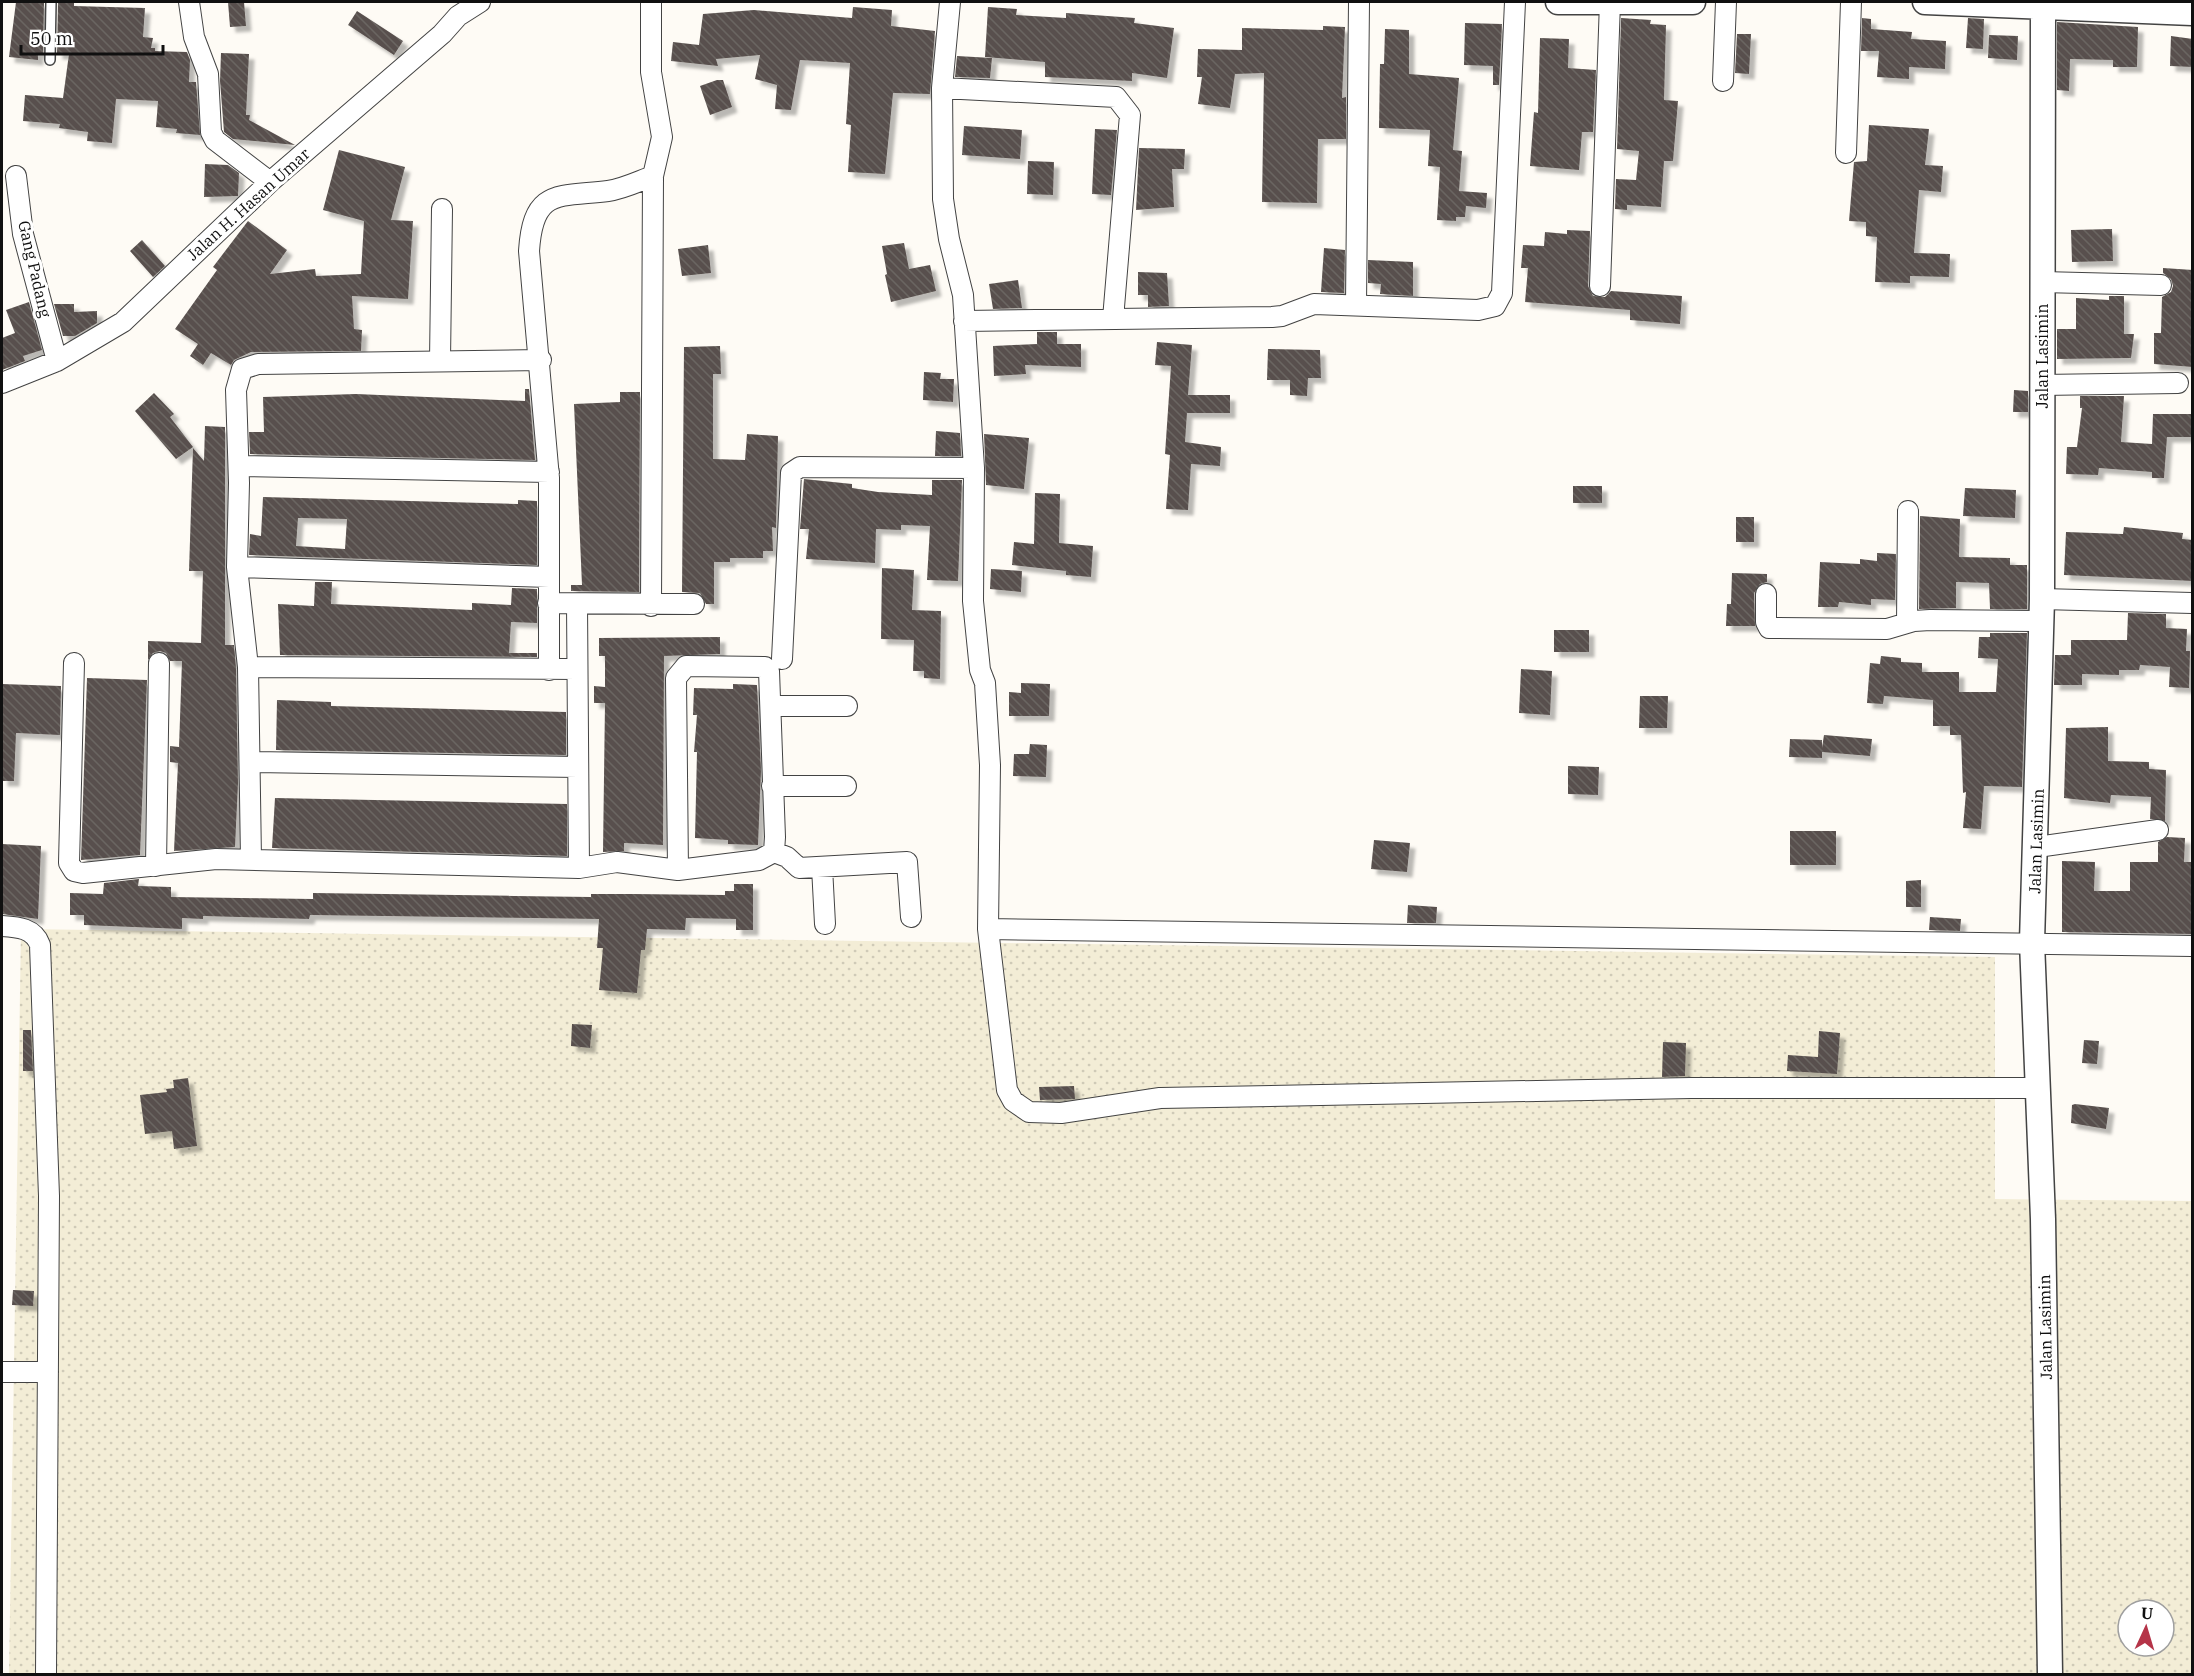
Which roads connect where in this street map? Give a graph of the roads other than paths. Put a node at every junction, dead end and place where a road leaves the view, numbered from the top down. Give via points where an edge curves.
1 (51, 2) edge
2 (189, 2) edge
3 (480, 2) edge
4 (651, 2) edge
5 (950, 2) edge
6 (1359, 2) edge
7 (1515, 2) edge
8 (1558, 2) edge
9 (1580, 2) edge
10 (1610, 2) edge
11 (1635, 2) edge
12 (1693, 2) edge
13 (1725, 2) edge
14 (1851, 2) edge
15 (1925, 2) edge
16 (2043, 5) edge
17 (2191, 9) edge
18 (50, 60) dead end
19 (1723, 81) dead end
20 (942, 87) junction
21 (1846, 153) dead end
22 (16, 176) dead end
23 (653, 176) junction
24 (270, 182) junction
25 (442, 209) dead end
26 (2042, 282) junction
27 (2161, 285) dead end
28 (1600, 286) dead end
29 (1356, 305) junction
30 (1113, 319) junction
31 (964, 321) junction
32 (541, 360) junction
33 (57, 361) junction
34 (440, 361) junction
35 (2, 383) edge
36 (2178, 383) dead end
37 (2042, 385) junction
38 (239, 466) junction
39 (974, 468) junction
40 (549, 472) junction
41 (1908, 511) dead end
42 (237, 567) junction
43 (549, 577) junction
44 (1766, 594) dead end
45 (548, 603) junction
46 (2193, 603) edge
47 (577, 604) junction
48 (694, 604) dead end
49 (651, 606) junction
50 (2042, 610) junction
51 (1907, 622) junction
52 (782, 659) dead end
53 (74, 663) dead end
54 (159, 663) dead end
55 (248, 667) junction
56 (577, 669) junction
57 (549, 670) junction
58 (771, 706) junction
59 (847, 706) dead end
60 (251, 762) junction
61 (578, 767) junction
62 (772, 786) junction
63 (846, 786) dead end
64 (2158, 830) dead end
65 (2037, 847) junction
66 (774, 852) junction
67 (251, 859) junction
68 (156, 866) junction
69 (822, 867) junction
70 (579, 868) junction
71 (678, 870) junction
72 (911, 917) dead end
73 (825, 924) dead end
74 (2, 926) edge
75 (988, 928) junction
76 (2032, 942) junction
77 (2193, 946) edge
78 (2037, 1088) junction
79 (2, 1372) edge
80 (48, 1372) junction
81 (46, 1674) edge
82 (2050, 1674) edge

1 - 18 lane
2 - 24 street via 194,37 208,74 211,132 215,140
3 - 24 street, Jalan H. Hasan Umar via 458,16
4 - 23 street via 651,72 662,137
5 - 20 street
6 - 29 street
7 - 29 street via 1502,292 1495,306 1478,310
8 - 9 street
9 - 10 street
10 - 11 street
10 - 28 street
11 - 12 street
13 - 19 street
14 - 21 street
15 - 16 street
16 - 17 street
16 - 26 street, Jalan Lasimin
20 - 30 street via 1116,97 1125,105 1130,115
20 - 31 street via 944,199 963,295
22 - 33 street, Gang Padang via 23,234
23 - 32 street via 610,191 574,192 552,198 537,212 529,251
23 - 49 street
24 - 33 street, Jalan H. Hasan Umar via 123,322
25 - 34 street
26 - 27 street
26 - 37 street, Jalan Lasimin
29 - 30 street via 1314,304 1272,317
30 - 31 street
31 - 39 street
32 - 34 street
32 - 40 street
33 - 35 street, Jalan H. Hasan Umar
34 - 38 street via 258,364 242,369 236,390
36 - 37 street
37 - 50 street, Jalan Lasimin
38 - 40 street
38 - 42 street
39 - 52 street via 800,467 791,473
39 - 75 street via 973,601 980,670 985,683 990,765
40 - 43 street
41 - 51 street
42 - 43 street
42 - 55 street
43 - 45 street
44 - 51 street via 1769,628 1887,629
45 - 47 street
45 - 57 street
46 - 50 street
47 - 49 street
47 - 56 street
48 - 49 street
50 - 51 street
50 - 65 street, Jalan Lasimin
53 - 68 street via 69,863 74,871 83,873
54 - 68 street
55 - 57 street
55 - 60 street
56 - 57 street
56 - 61 street
58 - 59 street
58 - 62 street
58 - 71 street via 769,671 765,667 686,666 679,672
60 - 61 street
60 - 67 street
61 - 70 street
62 - 63 street
62 - 66 street
64 - 65 street
65 - 76 street, Jalan Lasimin
66 - 69 street via 799,868
66 - 71 street via 759,860
67 - 68 street
67 - 70 street
69 - 72 street via 907,862
69 - 73 street
70 - 71 street via 617,862
74 - 80 street via 22,927 37,936 40,945 49,1196
75 - 76 street
75 - 78 street via 1007,1090 1013,1101 1029,1112 1078,1112 1172,1098 1690,1088
76 - 77 street
76 - 78 street, Jalan Lasimin
78 - 82 street, Jalan Lasimin
79 - 80 street
80 - 81 street

